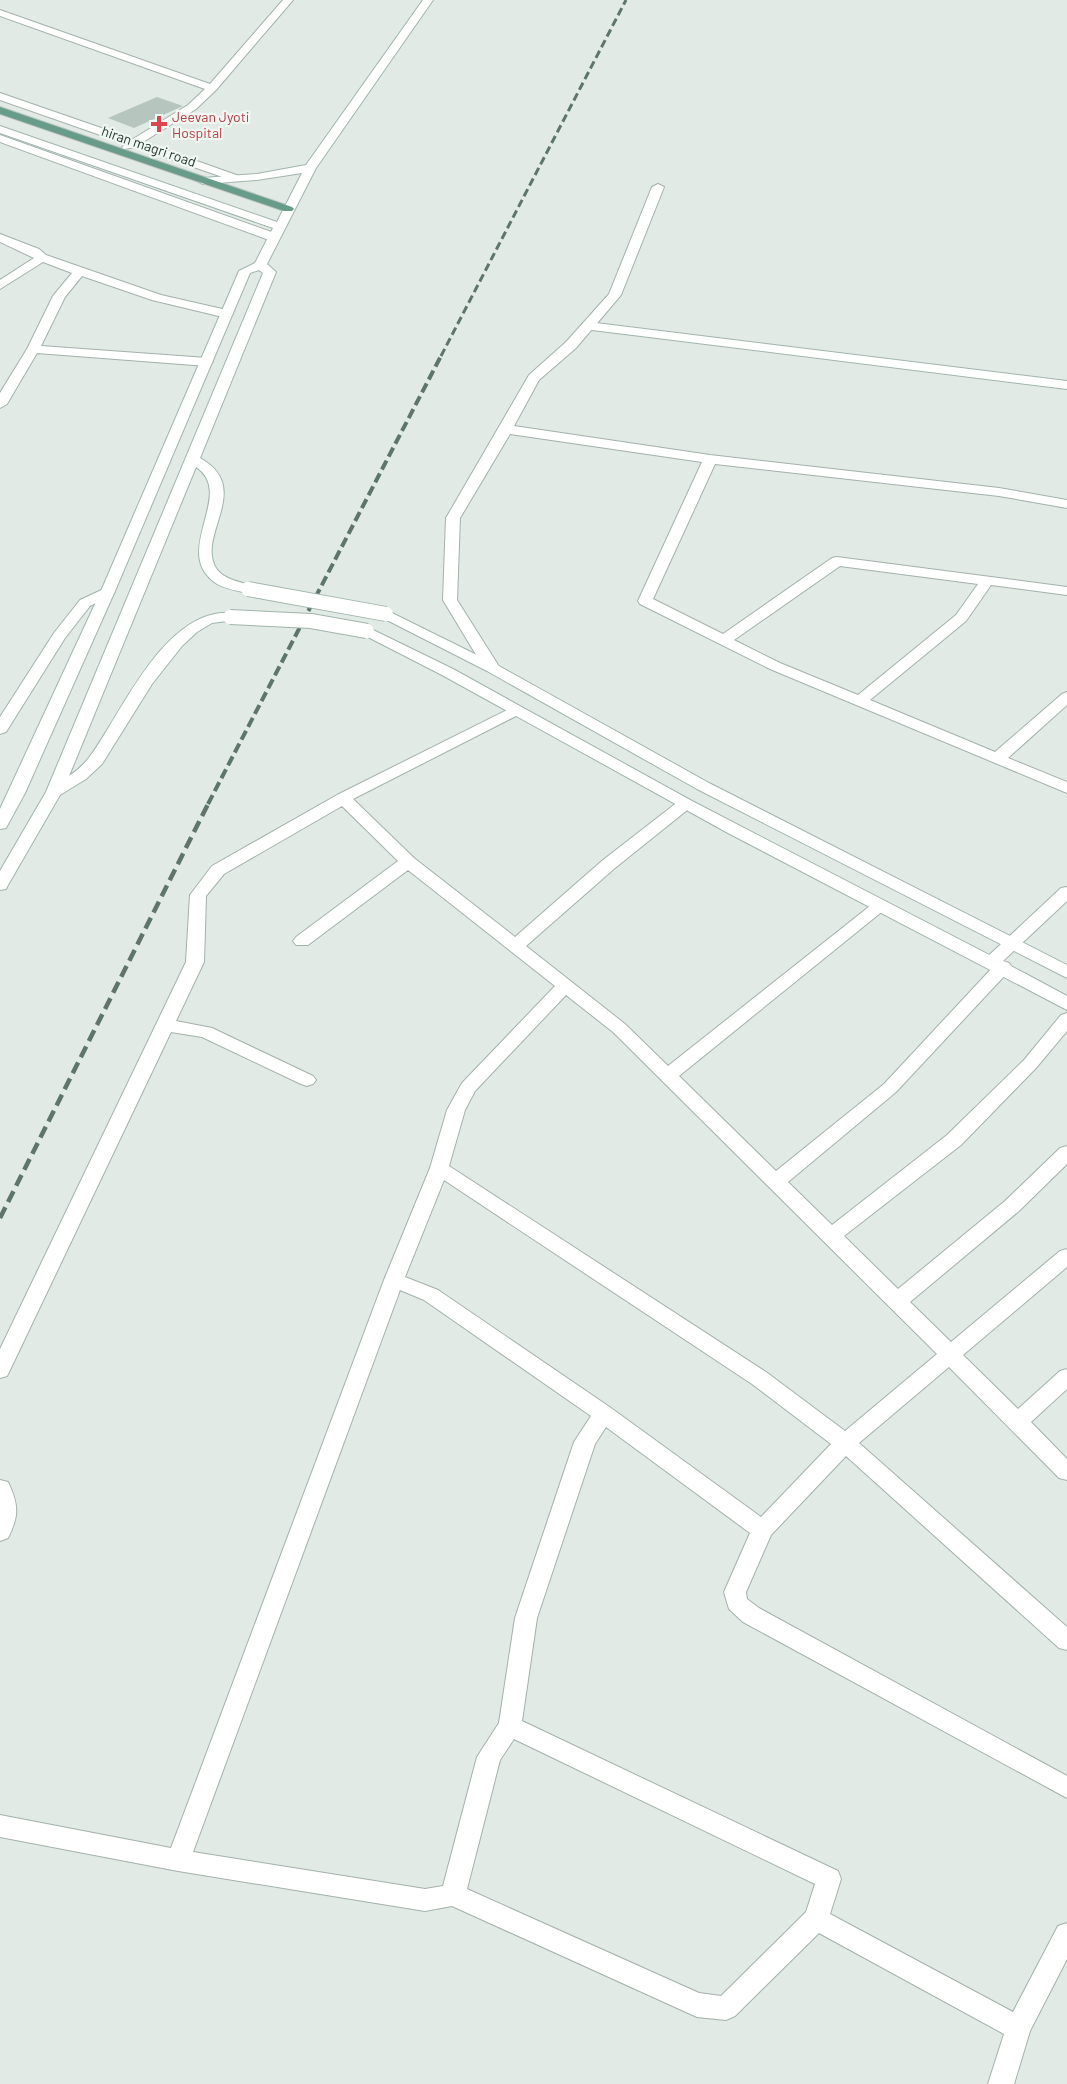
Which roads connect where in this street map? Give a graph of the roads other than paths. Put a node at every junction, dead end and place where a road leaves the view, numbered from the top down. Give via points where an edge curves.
1 (288, 0) edge
2 (428, 0) edge
3 (0, 13) edge
4 (212, 88) junction
5 (0, 96) edge
6 (0, 110) edge
7 (0, 129) edge
8 (0, 138) edge
9 (135, 143) junction
10 (0, 145) edge
11 (119, 152) junction
12 (310, 168) junction
13 (237, 179) junction
14 (203, 181) junction
15 (658, 186) dead end
16 (288, 209) junction
17 (240, 225) junction
18 (275, 232) junction
19 (0, 238) edge
20 (42, 258) junction
21 (260, 265) junction
22 (80, 271) junction
23 (0, 285) edge
24 (227, 314) junction
25 (592, 322) junction
26 (33, 349) junction
27 (207, 362) junction
28 (1067, 373) edge
29 (1067, 385) edge
30 (0, 404) edge
31 (506, 429) junction
32 (710, 459) junction
33 (193, 460) junction
34 (1067, 504) edge
35 (987, 581) junction
36 (108, 591) junction
37 (1067, 591) edge
38 (724, 640) junction
39 (492, 668) junction
40 (1067, 697) edge
41 (860, 701) junction
42 (517, 710) junction
43 (0, 729) edge
44 (997, 759) junction
45 (1067, 788) edge
46 (54, 792) junction
47 (343, 798) junction
48 (685, 804) junction
49 (0, 824) edge
50 (408, 862) junction
51 (0, 885) edge
52 (1067, 892) edge
53 (881, 906) junction
54 (302, 941) dead end
55 (1013, 942) junction
56 (515, 946) junction
57 (998, 965) junction
58 (1067, 972) edge
59 (565, 986) junction
60 (1067, 1004) edge
61 (1067, 1019) edge
62 (166, 1025) junction
63 (667, 1076) junction
64 (307, 1080) dead end
65 (1067, 1153) edge
66 (439, 1167) junction
67 (776, 1181) junction
68 (831, 1236) junction
69 (1067, 1256) edge
70 (394, 1280) junction
71 (897, 1301) junction
72 (950, 1355) junction
73 (0, 1371) edge
74 (1067, 1377) edge
75 (604, 1414) junction
76 (1017, 1422) junction
77 (845, 1443) junction
78 (1067, 1472) edge
79 (0, 1488) edge
80 (762, 1530) junction
81 (0, 1532) edge
82 (1067, 1641) edge
83 (510, 1726) junction
84 (1067, 1788) edge
85 (0, 1826) edge
86 (178, 1860) junction
87 (453, 1895) junction
88 (816, 1919) junction
89 (1067, 1934) edge
90 (1018, 2028) junction
91 (1001, 2084) edge

1 - 4 street
2 - 12 street
3 - 4 street
4 - 9 street via 192,107
5 - 9 street
6 - 11 main road, hiran magri road
7 - 18 street
8 - 17 street
9 - 11 street
9 - 13 street
10 - 17 street via 217,226
11 - 14 main road, hiran magri road
12 - 13 street
12 - 16 street
13 - 14 street
14 - 16 main road, hiran magri road
15 - 25 street via 615,295
16 - 18 street
17 - 18 street
18 - 21 street
19 - 20 street
20 - 22 street
20 - 23 street
21 - 24 street via 245,271
21 - 33 street via 270,272
22 - 24 street via 161,299
22 - 26 street via 59,296
24 - 27 street
25 - 28 street
25 - 29 street
25 - 31 street via 534,378
26 - 27 street
26 - 30 street
27 - 36 street
31 - 32 street
31 - 39 street via 453,518 450,600
32 - 34 street via 999,492
32 - 38 street via 645,601
33 - 39 street, bridge via 209,471 216,485 205,559 209,571 221,581 386,614
33 - 46 street
35 - 37 street
35 - 38 street via 837,561
35 - 41 street via 961,618
36 - 43 street via 85,603 65,628
36 - 49 street
38 - 41 street
39 - 55 street via 703,786
40 - 44 street
41 - 44 street
42 - 46 street, bridge via 367,631 311,621 230,617 208,620 173,647 96,761
42 - 47 street
42 - 48 street
44 - 45 street
46 - 51 street
47 - 50 street
47 - 62 street via 218,870 198,895 195,962
48 - 53 street
48 - 56 street
50 - 54 street
50 - 56 street
52 - 55 street
53 - 57 street
53 - 63 street
55 - 57 street
55 - 58 street
56 - 59 street
57 - 60 street
57 - 67 street via 890,1088
59 - 63 street via 619,1028
59 - 66 street via 468,1087 456,1110
61 - 68 street via 1030,1064 954,1140
62 - 64 street via 206,1032
62 - 73 street
63 - 67 street
65 - 71 street via 1012,1206
66 - 70 street
66 - 77 street via 759,1378
67 - 68 street
68 - 71 street
69 - 72 street
70 - 75 street via 431,1295
70 - 86 street
71 - 72 street
72 - 76 street
72 - 77 street
74 - 76 street
75 - 80 street
75 - 83 street via 585,1442 526,1618
76 - 78 street
77 - 80 street
77 - 82 street
79 - 81 street via 7,1515
80 - 84 street via 735,1592 737,1603 751,1615
83 - 87 street via 489,1757
83 - 88 street via 829,1879
85 - 86 street
86 - 87 street via 425,1900
87 - 88 street via 697,2006 726,2008
88 - 90 street
89 - 90 street
90 - 91 street

